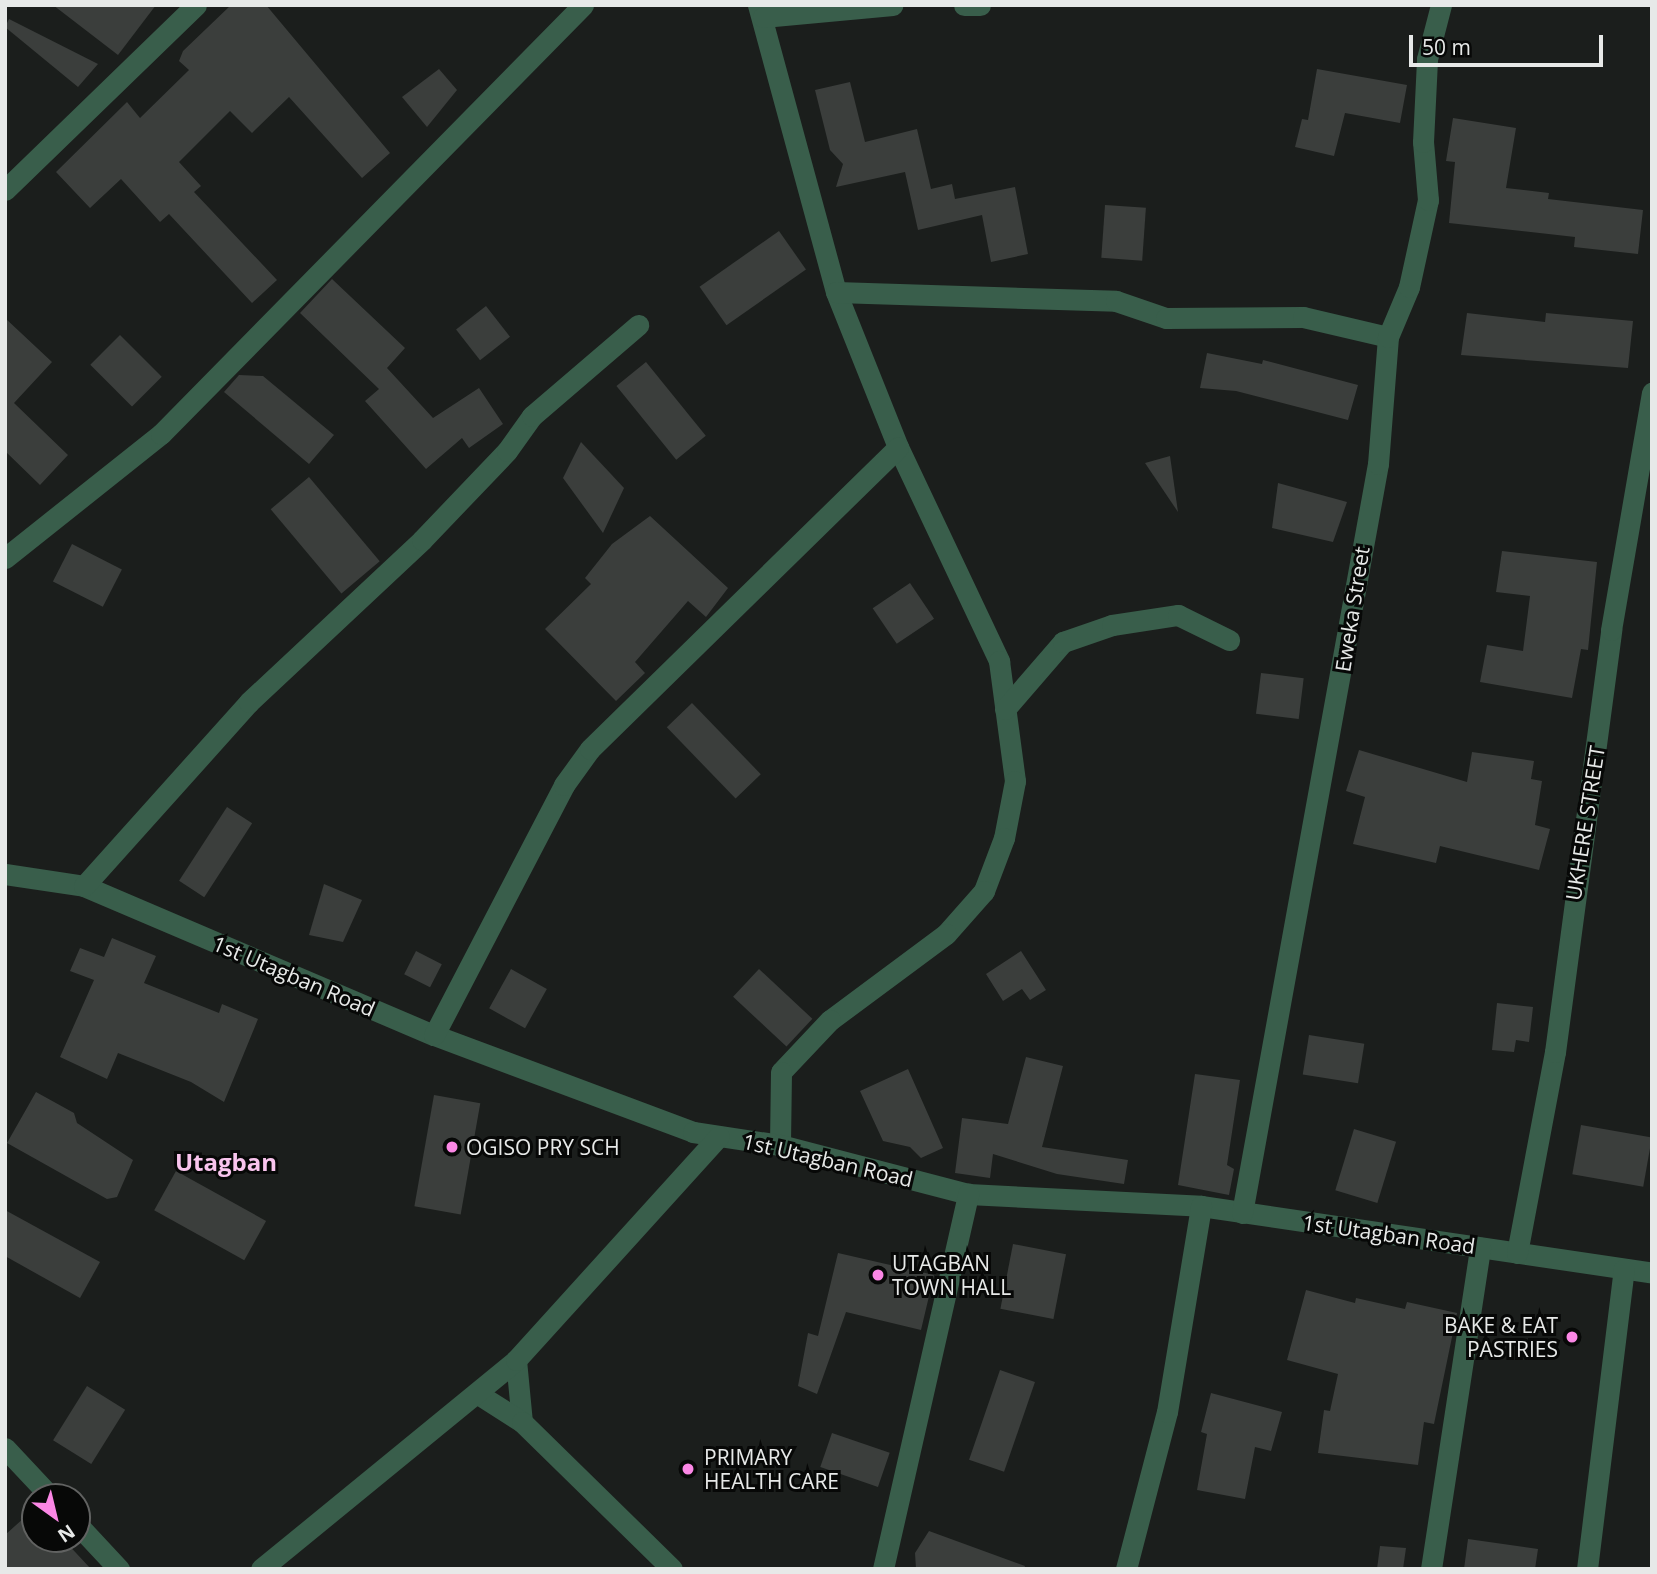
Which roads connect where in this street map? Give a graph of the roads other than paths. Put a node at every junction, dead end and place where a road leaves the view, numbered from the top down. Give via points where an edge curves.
1 (197, 5) edge
2 (583, 5) edge
3 (892, 5) edge
4 (964, 5) edge
5 (980, 5) edge
6 (1441, 5) edge
7 (761, 11) edge
8 (5, 190) edge
9 (836, 292) junction
10 (638, 325) dead end
11 (1388, 337) junction
12 (1652, 393) edge
13 (898, 447) junction
14 (5, 558) edge
15 (1229, 639) dead end
16 (1005, 709) junction
17 (5, 874) edge
18 (83, 886) junction
19 (433, 1035) junction
20 (719, 1136) junction
21 (780, 1145) junction
22 (968, 1194) junction
23 (1201, 1206) junction
24 (1242, 1213) junction
25 (1480, 1248) junction
26 (1517, 1253) junction
27 (1625, 1269) junction
28 (1652, 1273) edge
29 (516, 1360) junction
30 (478, 1394) junction
31 (522, 1422) junction
32 (5, 1448) edge
33 (38, 1483) edge
34 (91, 1539) edge
35 (119, 1569) edge
36 (261, 1569) edge
37 (672, 1569) edge
38 (883, 1569) edge
39 (1126, 1569) edge
40 (1431, 1569) edge
41 (1587, 1569) edge

1 - 8 street
2 - 14 street via 161,433
3 - 7 street
4 - 5 street
6 - 11 street, Eweka Street via 1427,60 1423,142 1428,200 1409,287
7 - 9 street
9 - 11 street via 1116,301 1166,318 1303,317
9 - 13 street
10 - 18 street via 532,416 422,540 249,702
11 - 24 street, Eweka Street via 1378,464
12 - 26 street, UKHERE STREET via 1611,630 1556,1052
13 - 16 street via 999,661
13 - 19 street via 590,749 564,785
15 - 16 street via 1178,615 1112,625 1063,642
16 - 21 street via 1015,781 1004,838 984,891 946,934 830,1020 781,1072
17 - 18 street, 1st Utagban Road
18 - 19 street, 1st Utagban Road
19 - 20 street, 1st Utagban Road via 693,1132
20 - 21 street, 1st Utagban Road
20 - 29 street
21 - 22 street, 1st Utagban Road
22 - 23 street, 1st Utagban Road
22 - 38 street
23 - 24 street, 1st Utagban Road
23 - 39 street via 1167,1412
24 - 25 street, 1st Utagban Road
25 - 26 street, 1st Utagban Road
25 - 40 street
26 - 27 street, 1st Utagban Road
27 - 28 street, 1st Utagban Road
27 - 41 street
29 - 30 street
29 - 31 street
30 - 31 street
30 - 36 street
31 - 37 street
32 - 33 street
34 - 35 street

